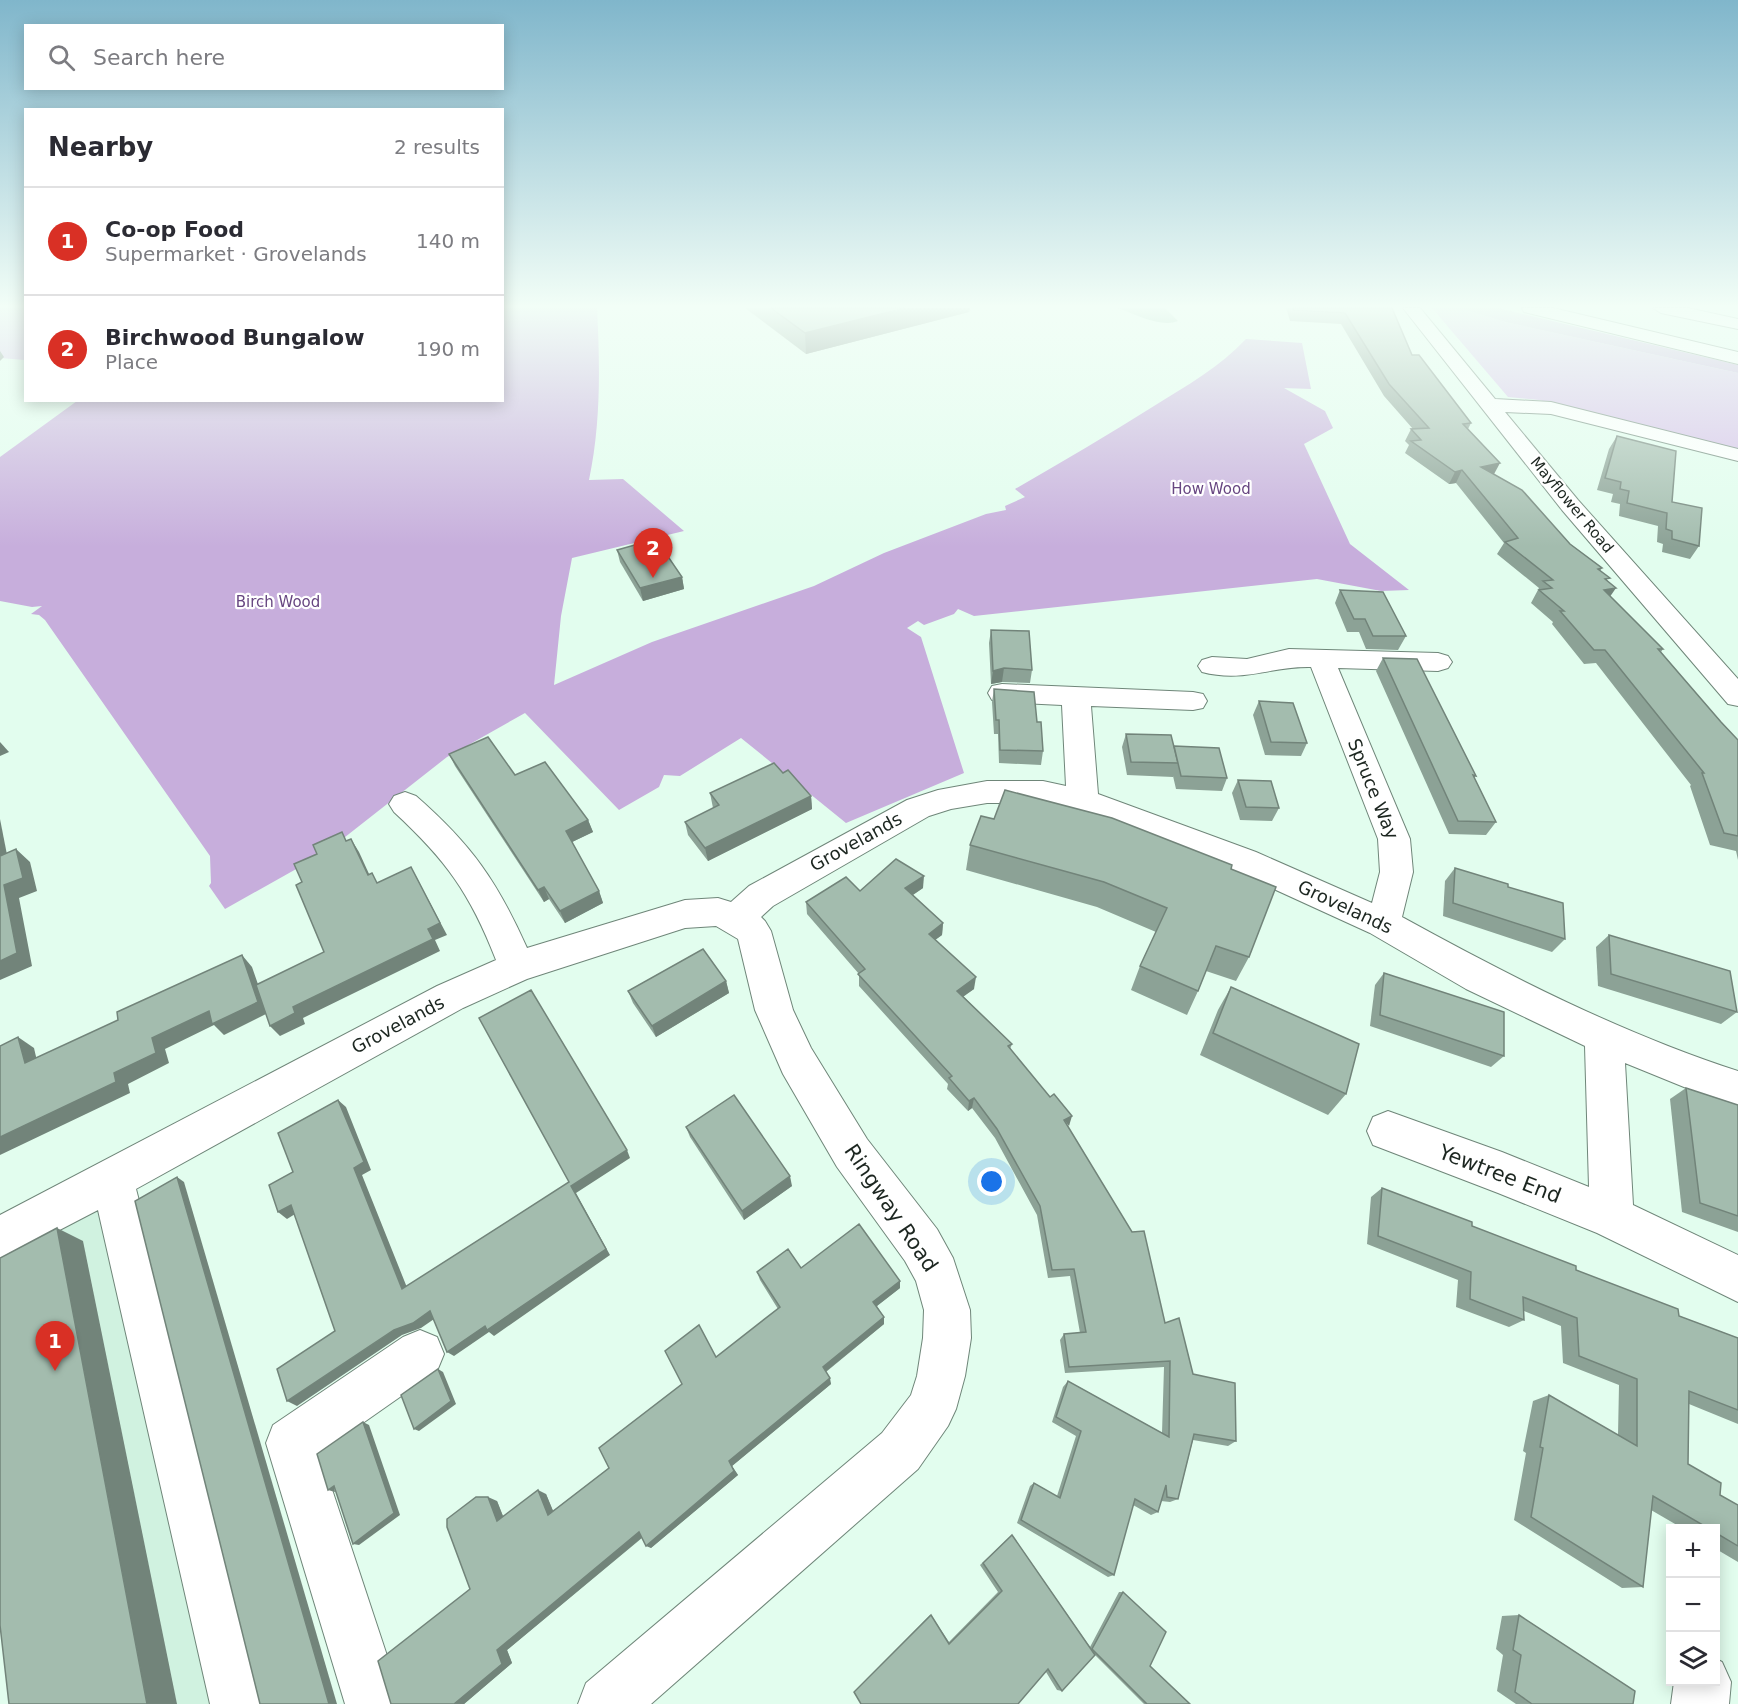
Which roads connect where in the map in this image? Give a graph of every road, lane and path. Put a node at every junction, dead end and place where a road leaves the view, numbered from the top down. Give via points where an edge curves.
1 (1476, 388) edge
2 (1490, 405) junction
3 (1738, 455) edge
4 (1320, 659) junction
5 (1438, 662) dead end
6 (1212, 666) dead end
7 (1002, 693) edge
8 (1076, 696) junction
9 (1738, 697) edge
10 (1193, 701) dead end
11 (1083, 801) junction
12 (405, 804) dead end
13 (736, 919) junction
14 (1382, 923) junction
15 (517, 968) junction
16 (1604, 1036) junction
17 (1738, 1090) edge
18 (1388, 1131) dead end
19 (112, 1179) junction
20 (1612, 1218) junction
21 (0, 1239) edge
22 (1738, 1279) edge
23 (420, 1354) dead end
24 (1702, 1686) edge
25 (239, 1704) edge
26 (374, 1704) edge
27 (607, 1704) edge
28 (1700, 1704) edge

1 - 2 main road, Mayflower Road
2 - 3 main road via 1551,408
2 - 9 main road, Mayflower Road via 1570,505
4 - 5 main road
4 - 6 main road via 1289,658 1247,668
4 - 14 main road, Spruce Way via 1394,839 1398,876
7 - 8 main road
8 - 10 main road
8 - 11 main road
11 - 13 main road, Grovelands via 1043,792 987,792 918,808 761,896
11 - 14 main road, Grovelands via 1244,861
12 - 15 main road via 440,835 465,865 502,930
13 - 15 main road, Grovelands via 718,912 685,914
13 - 27 main road, Ringway Road via 753,931 774,1010 797,1061 852,1153 921,1245 937,1274 947,1310 945,1355 931,1409 900,1451
14 - 16 main road, Grovelands via 1479,978
15 - 19 main road, Grovelands via 450,997
16 - 17 main road, Grovelands
16 - 20 main road
18 - 20 main road, Yewtree End
19 - 21 main road, Grovelands
19 - 25 main road
20 - 22 main road, Yewtree End
23 - 26 main road via 291,1443
24 - 28 main road

